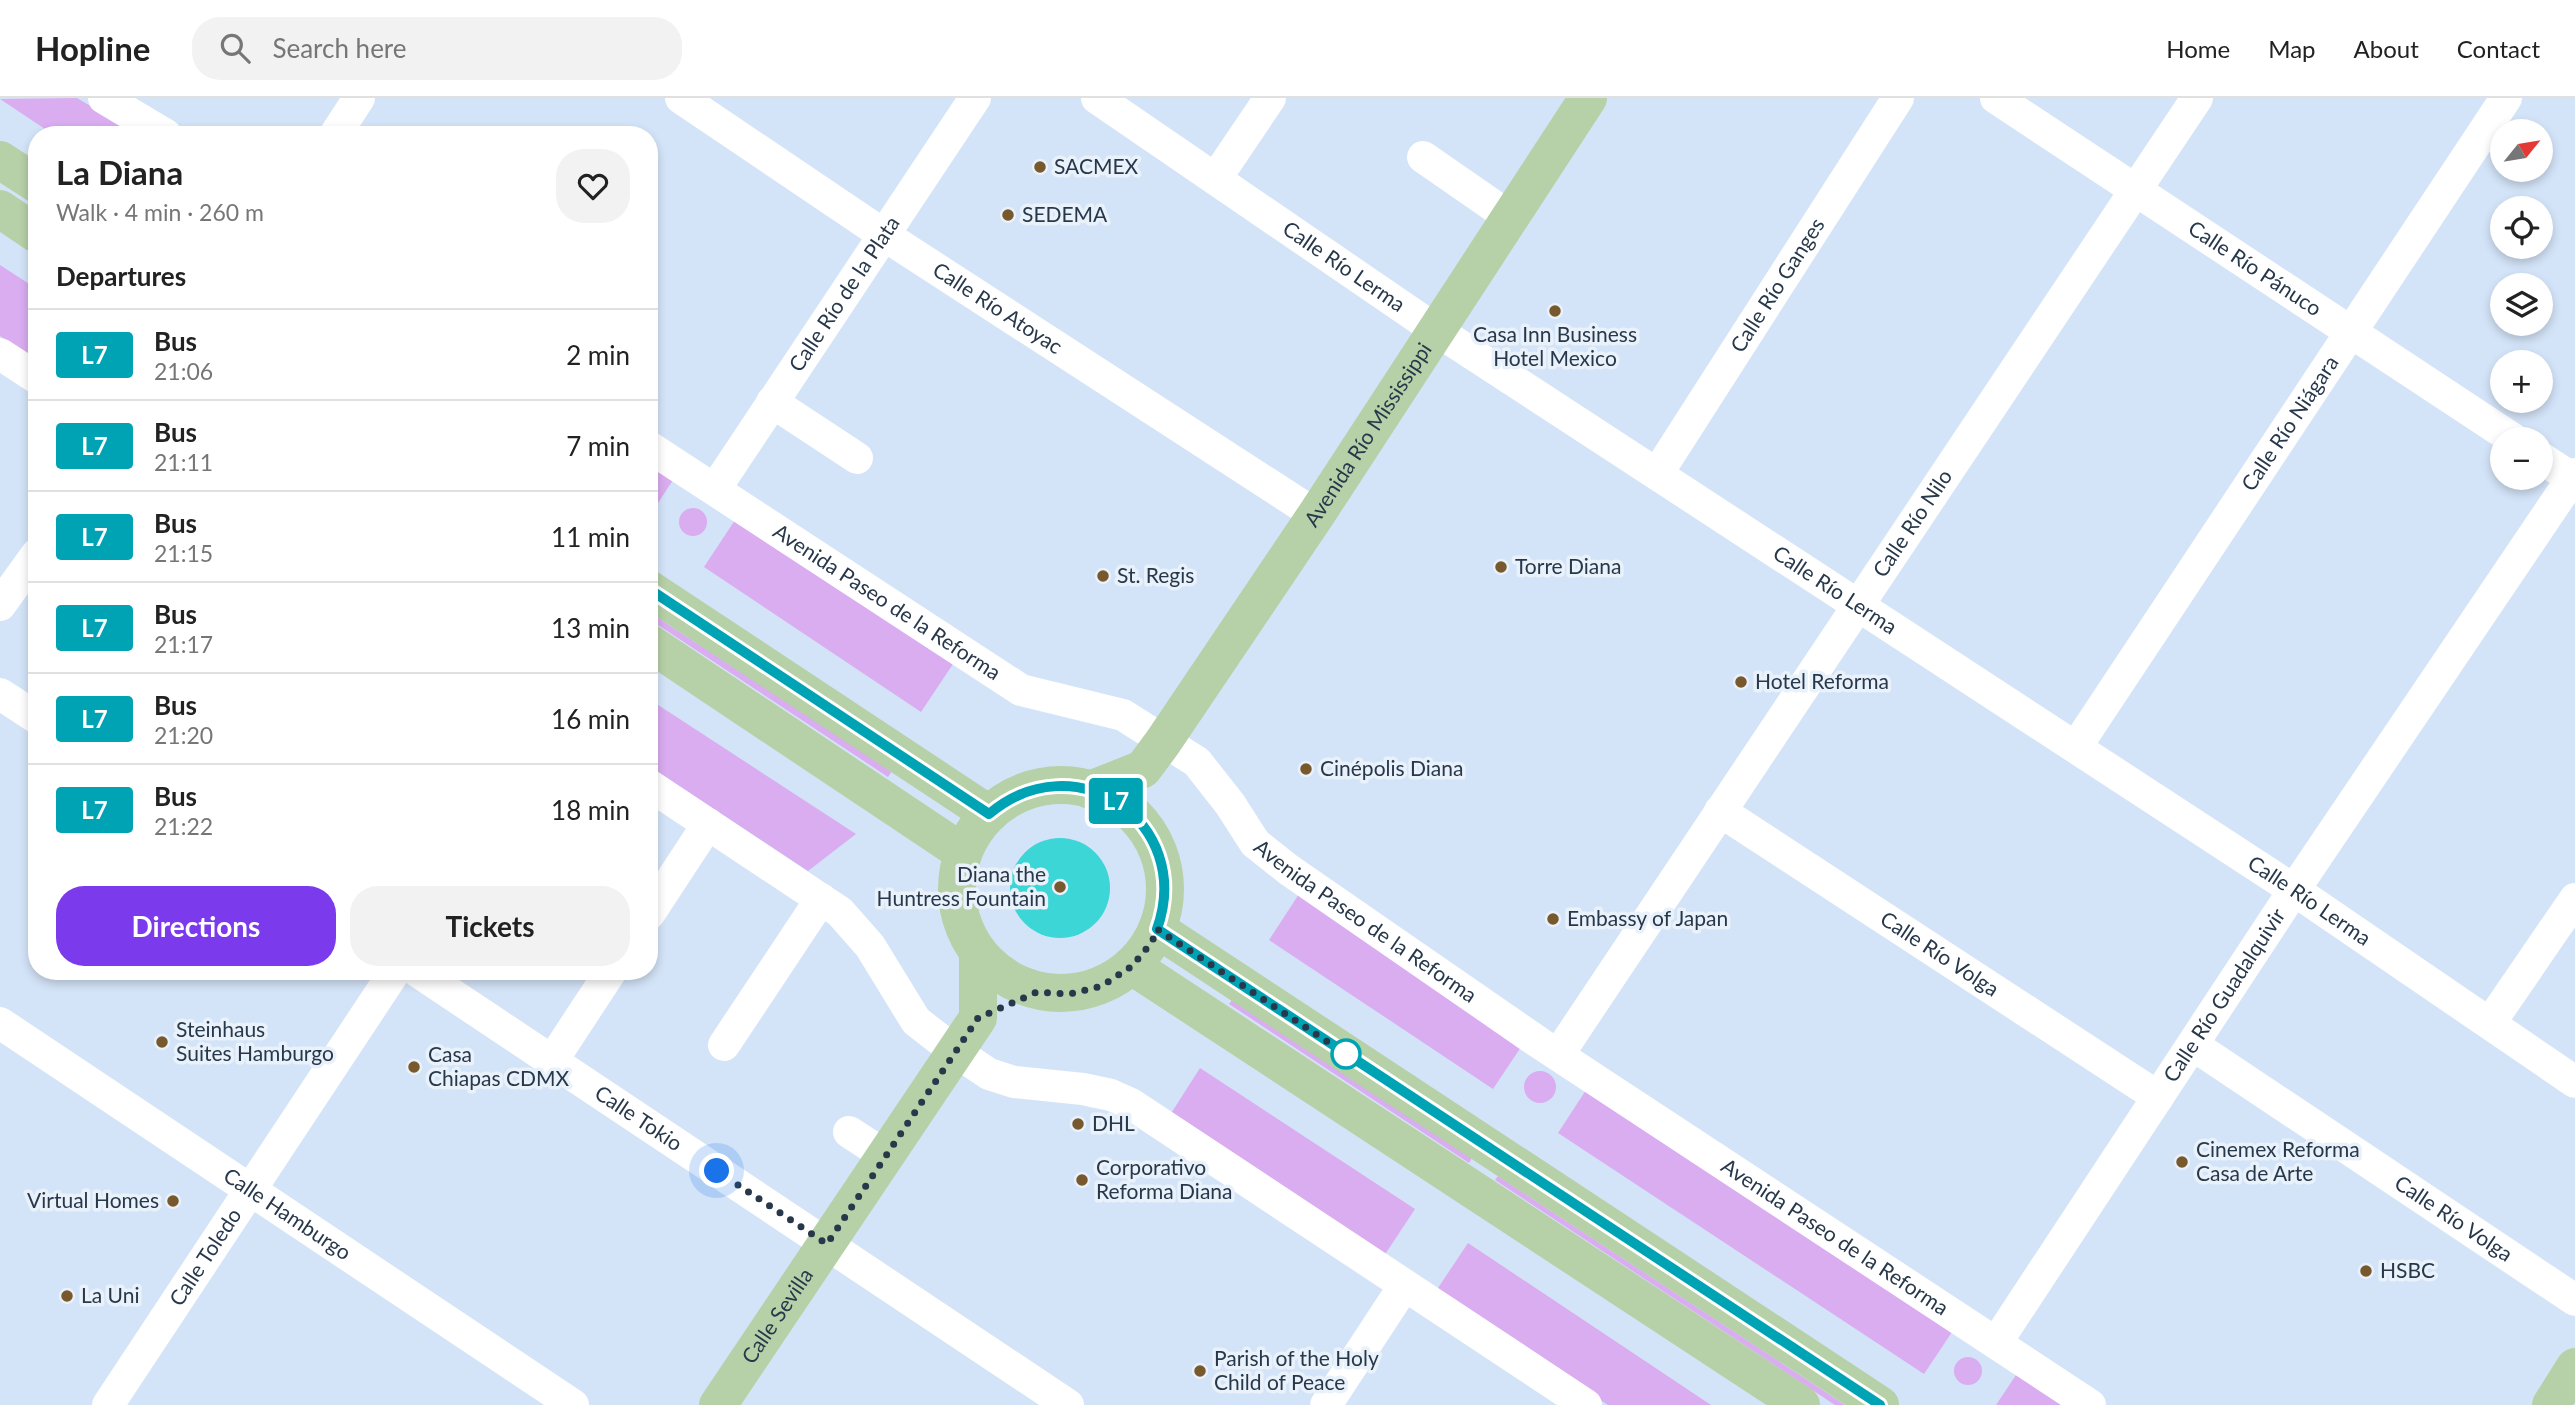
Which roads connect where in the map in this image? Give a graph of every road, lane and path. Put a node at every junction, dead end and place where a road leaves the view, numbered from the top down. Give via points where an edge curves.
1 (104, 98) edge
2 (359, 98) edge
3 (681, 98) edge
4 (975, 98) edge
5 (1097, 98) edge
6 (1270, 98) edge
7 (1588, 98) edge
8 (1898, 98) edge
9 (1996, 98) edge
10 (2197, 98) edge
11 (2506, 98) edge
12 (151, 126) edge
13 (341, 126) edge
14 (1423, 157) dead end
15 (0, 160) edge
16 (28, 178) edge
17 (1216, 178) junction
18 (2134, 189) junction
19 (0, 209) edge
20 (1511, 218) junction
21 (28, 228) edge
22 (884, 235) junction
23 (1436, 330) junction
24 (2349, 331) junction
25 (0, 354) edge
26 (28, 372) edge
27 (772, 402) junction
28 (2495, 427) edge
29 (658, 453) edge
30 (857, 458) dead end
31 (2553, 465) edge
32 (1657, 474) junction
33 (2574, 477) edge
34 (715, 489) junction
35 (1316, 515) junction
36 (28, 566) edge
37 (658, 595) edge
38 (1857, 604) junction
39 (0, 605) edge
40 (658, 649) edge
41 (0, 694) edge
42 (28, 712) edge
43 (2076, 747) junction
44 (1153, 755) junction
45 (1090, 790) junction
46 (658, 791) edge
47 (1720, 811) junction
48 (989, 814) junction
49 (708, 824) junction
50 (1146, 831) junction
51 (962, 852) junction
52 (2294, 890) junction
53 (821, 899) junction
54 (2575, 899) edge
55 (658, 900) edge
56 (1157, 929) junction
57 (978, 953) junction
58 (1132, 966) junction
59 (389, 980) edge
60 (431, 980) edge
61 (605, 980) edge
62 (1037, 992) junction
63 (978, 1018) junction
64 (0, 1023) edge
65 (2490, 1023) junction
66 (724, 1045) dead end
67 (2193, 1045) junction
68 (956, 1052) junction
69 (1558, 1055) junction
70 (552, 1060) junction
71 (2575, 1082) edge
72 (2158, 1097) junction
73 (849, 1132) dead end
74 (886, 1156) junction
75 (248, 1189) junction
76 (827, 1244) junction
77 (1404, 1286) junction
78 (2575, 1300) edge
79 (1997, 1343) junction
80 (2575, 1367) edge
81 (1565, 1399) edge
82 (108, 1405) edge
83 (573, 1405) edge
84 (718, 1405) edge
85 (1068, 1405) edge
86 (1326, 1405) edge
87 (1801, 1405) edge
88 (1880, 1405) edge
89 (2090, 1405) edge
90 (2551, 1405) edge

1 - 12 street
2 - 13 street
3 - 22 street, Calle Río Atoyac
4 - 22 street, Calle Río de la Plata
5 - 17 street, Calle Río Lerma
6 - 17 street
7 - 20 main road, Avenida Río Mississippi
8 - 32 street, Calle Río Ganges
9 - 18 street, Calle Río Pánuco
10 - 18 street, Calle Río Nilo
11 - 24 street, Calle Río Niágara
14 - 20 street
15 - 16 main road
17 - 23 street, Calle Río Lerma
18 - 24 street, Calle Río Pánuco
18 - 38 street, Calle Río Nilo
19 - 21 main road
20 - 23 main road, Avenida Río Mississippi
22 - 27 street, Calle Río de la Plata
22 - 35 street, Calle Río Atoyac
23 - 32 street, Calle Río Lerma
23 - 35 main road, Avenida Río Mississippi
24 - 28 street, Calle Río Pánuco
24 - 43 street, Calle Río Niágara
25 - 26 street
27 - 30 street
27 - 34 street, Calle Río de la Plata
29 - 34 street, Avenida Paseo de la Reforma
31 - 33 street
32 - 38 street, Calle Río Lerma
33 - 52 street, Calle Río Guadalquivir
34 - 44 street, Avenida Paseo de la Reforma via 1021,690 1123,715
35 - 44 main road, Avenida Río Mississippi
36 - 39 street
37 - 48 main road
38 - 43 street, Calle Río Lerma
38 - 47 street, Calle Río Nilo
40 - 51 main road
41 - 42 street
43 - 52 street, Calle Río Lerma
44 - 45 main road
44 - 50 main road, Avenida Río Mississippi via 1139,799
44 - 69 street, Avenida Paseo de la Reforma via 1197,762 1255,843
45 - 48 main road via 1076,785 1041,786 1007,798
45 - 50 main road via 1110,797 1137,817
46 - 49 street
47 - 69 street, Calle Río Nilo
47 - 72 street, Calle Río Volga
48 - 51 main road
49 - 53 street
49 - 55 street
50 - 56 main road via 1156,845 1165,877
51 - 57 main road via 956,887 961,922
52 - 65 street, Calle Río Lerma
52 - 67 street, Calle Río Guadalquivir
53 - 66 street
53 - 68 street via 857,929 916,1021
54 - 65 street
56 - 58 main road
56 - 88 main road
57 - 62 main road via 1004,978
57 - 63 main road
58 - 62 main road via 1102,986 1070,994
58 - 87 main road
59 - 75 street, Calle Toledo
60 - 70 street, Calle Tokio
61 - 70 street
62 - 63 main road
63 - 68 main road, Calle Sevilla
64 - 75 street, Calle Hamburgo
65 - 71 street, Calle Río Lerma
67 - 72 street, Calle Río Guadalquivir
67 - 78 street, Calle Río Volga
68 - 74 main road, Calle Sevilla
68 - 77 street via 989,1074 1014,1082 1083,1089 1131,1104
69 - 79 street, Avenida Paseo de la Reforma
70 - 76 street, Calle Tokio via 613,1114
72 - 79 street, Calle Río Guadalquivir
73 - 74 street
74 - 76 main road, Calle Sevilla
75 - 82 street, Calle Toledo
75 - 83 street, Calle Hamburgo
76 - 84 main road, Calle Sevilla
76 - 85 street, Calle Tokio
77 - 81 street
77 - 86 street
79 - 89 street, Avenida Paseo de la Reforma
80 - 90 main road

